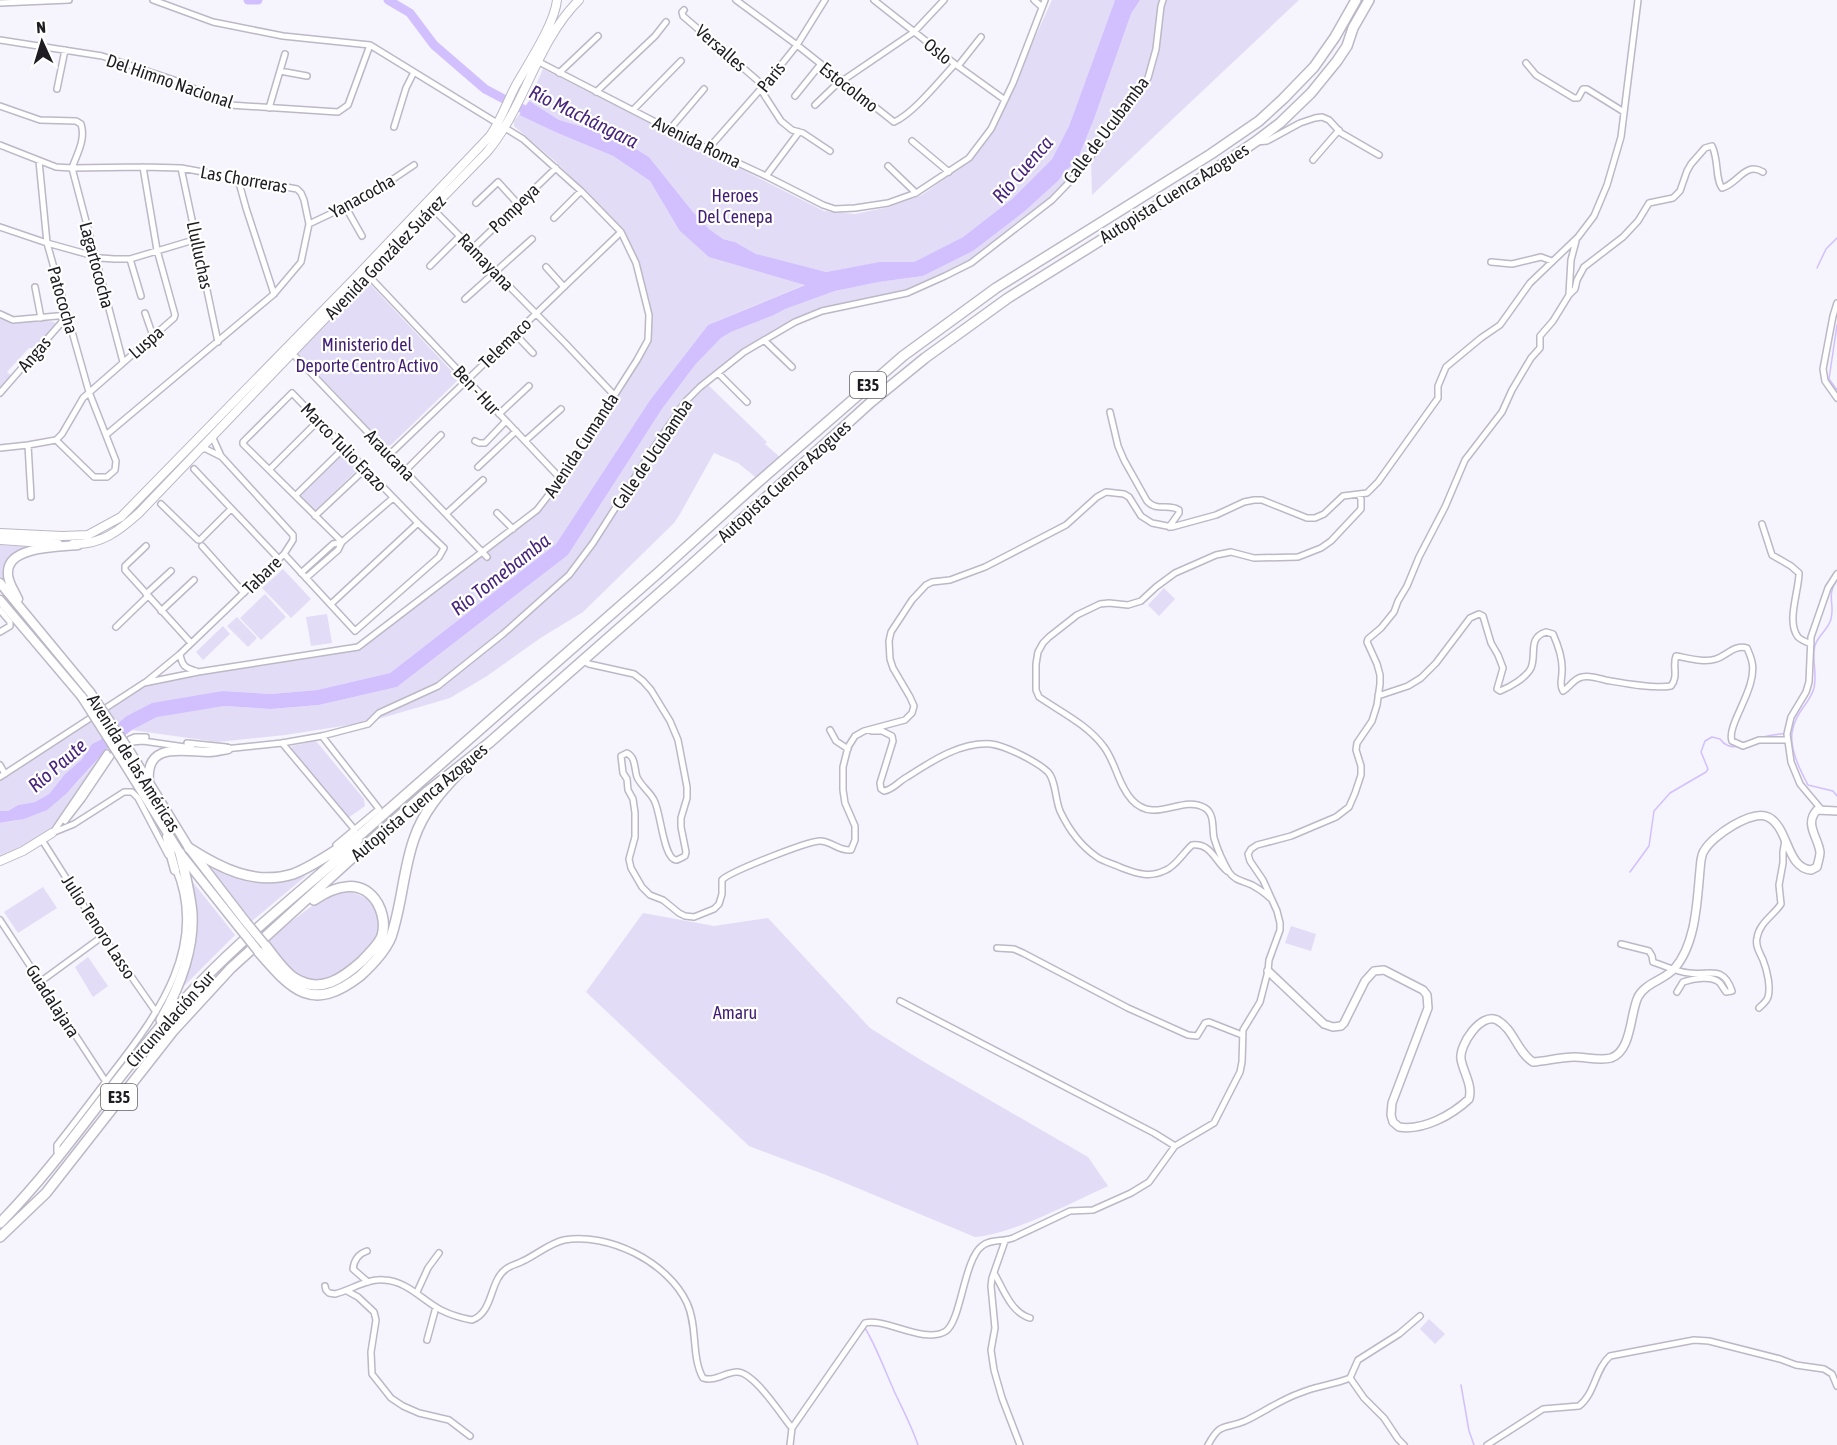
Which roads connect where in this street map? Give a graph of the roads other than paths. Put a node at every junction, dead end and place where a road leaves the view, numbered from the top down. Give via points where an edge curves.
1 (69, 0) edge
2 (153, 0) edge
3 (557, 0) edge
4 (579, 0) edge
5 (736, 0) edge
6 (825, 0) edge
7 (874, 0) edge
8 (944, 0) edge
9 (1034, 0) edge
10 (1045, 0) edge
11 (1163, 0) edge
12 (1356, 0) edge
13 (1369, 0) edge
14 (1638, 0) edge
15 (0, 3) edge
16 (1042, 7) junction
17 (684, 10) dead end
18 (666, 22) dead end
19 (914, 32) junction
20 (598, 36) dead end
21 (981, 37) dead end
22 (0, 40) edge
23 (370, 45) junction
24 (797, 45) junction
25 (65, 50) junction
26 (285, 54) dead end
27 (534, 54) junction
28 (681, 61) dead end
29 (538, 62) junction
30 (1526, 63) dead end
31 (820, 65) junction
32 (956, 65) junction
33 (280, 72) junction
34 (414, 72) junction
35 (560, 73) junction
36 (307, 76) dead end
37 (841, 80) junction
38 (762, 88) junction
39 (57, 89) dead end
40 (519, 89) junction
41 (704, 89) dead end
42 (596, 92) junction
43 (795, 96) dead end
44 (1005, 100) junction
45 (814, 105) dead end
46 (0, 106) edge
47 (269, 108) junction
48 (633, 110) junction
49 (1624, 112) junction
50 (501, 126) junction
51 (393, 128) dead end
52 (670, 129) junction
53 (1339, 130) junction
54 (799, 132) junction
55 (912, 141) dead end
56 (1255, 142) junction
57 (0, 145) edge
58 (708, 149) junction
59 (830, 151) dead end
60 (1379, 155) dead end
61 (1313, 160) dead end
62 (39, 161) junction
63 (414, 165) dead end
64 (888, 166) dead end
65 (143, 167) junction
66 (72, 168) junction
67 (182, 168) junction
68 (556, 168) junction
69 (949, 172) junction
70 (1763, 172) dead end
71 (766, 176) junction
72 (238, 179) junction
73 (581, 191) junction
74 (916, 193) junction
75 (476, 203) dead end
76 (518, 204) junction
77 (345, 207) junction
78 (432, 208) junction
79 (554, 218) dead end
80 (309, 224) junction
81 (0, 227) edge
82 (621, 232) junction
83 (362, 236) dead end
84 (460, 236) junction
85 (1578, 237) junction
86 (532, 239) dead end
87 (197, 240) junction
88 (47, 243) junction
89 (473, 248) junction
90 (157, 250) junction
91 (93, 255) junction
92 (130, 260) junction
93 (1552, 261) junction
94 (1491, 262) dead end
95 (430, 266) dead end
96 (546, 267) dead end
97 (496, 273) junction
98 (368, 274) junction
99 (35, 287) dead end
100 (564, 287) junction
101 (274, 294) junction
102 (1569, 295) junction
103 (141, 296) dead end
104 (465, 299) dead end
105 (1837, 303) edge
106 (146, 313) dead end
107 (0, 314) edge
108 (536, 314) junction
109 (68, 315) junction
110 (41, 318) junction
111 (515, 334) junction
112 (153, 336) junction
113 (764, 340) junction
114 (218, 342) junction
115 (533, 352) dead end
116 (292, 353) junction
117 (123, 362) junction
118 (792, 367) dead end
119 (718, 373) junction
120 (467, 380) junction
121 (530, 386) dead end
122 (89, 392) junction
123 (0, 393) edge
124 (614, 395) junction
125 (1837, 398) edge
126 (747, 402) dead end
127 (561, 409) dead end
128 (1110, 412) dead end
129 (499, 414) junction
130 (319, 420) junction
131 (507, 421) junction
132 (516, 431) junction
133 (106, 435) junction
134 (212, 435) junction
135 (441, 435) dead end
136 (56, 440) junction
137 (475, 441) dead end
138 (525, 441) junction
139 (28, 445) junction
140 (345, 447) junction
141 (0, 448) edge
142 (199, 449) junction
143 (389, 455) junction
144 (221, 456) junction
145 (478, 467) dead end
146 (270, 469) junction
147 (365, 469) junction
148 (194, 470) dead end
149 (405, 471) junction
150 (561, 479) junction
151 (483, 480) dead end
152 (296, 495) junction
153 (1359, 495) junction
154 (31, 497) dead end
155 (393, 498) junction
156 (161, 504) dead end
157 (231, 509) junction
158 (497, 513) dead end
159 (446, 514) junction
160 (315, 516) junction
161 (418, 524) junction
162 (1762, 524) dead end
163 (1168, 527) junction
164 (513, 529) junction
165 (0, 533) edge
166 (0, 540) edge
167 (342, 542) junction
168 (78, 544) junction
169 (146, 546) dead end
170 (202, 546) dead end
171 (485, 555) junction
172 (281, 556) junction
173 (171, 571) dead end
174 (301, 573) junction
175 (1837, 574) edge
176 (306, 578) junction
177 (194, 580) dead end
178 (0, 583) edge
179 (244, 593) junction
180 (147, 595) junction
181 (0, 600) edge
182 (331, 604) junction
183 (0, 610) edge
184 (23, 610) junction
185 (161, 611) junction
186 (116, 627) dead end
187 (0, 632) edge
188 (191, 643) junction
189 (1811, 644) junction
190 (180, 654) junction
191 (582, 660) junction
192 (198, 672) junction
193 (144, 683) junction
194 (1378, 696) junction
195 (830, 730) dead end
196 (864, 731) junction
197 (1787, 735) junction
198 (322, 736) junction
199 (282, 743) junction
200 (130, 744) junction
201 (231, 748) junction
202 (482, 749) junction
203 (848, 749) junction
204 (112, 755) junction
205 (0, 765) edge
206 (3, 776) edge
207 (149, 785) junction
208 (1821, 809) junction
209 (1837, 811) edge
210 (358, 832) junction
211 (52, 833) junction
212 (167, 833) junction
213 (1785, 839) junction
214 (42, 840) junction
215 (184, 851) junction
216 (0, 861) edge
217 (343, 867) joint
218 (175, 870) junction
219 (1229, 873) junction
220 (1272, 900) junction
221 (294, 912) junction
222 (0, 920) edge
223 (103, 936) junction
224 (1622, 944) dead end
225 (262, 948) junction
226 (997, 948) dead end
227 (1674, 970) junction
228 (1268, 972) junction
229 (40, 982) junction
230 (1677, 993) dead end
231 (900, 1001) dead end
232 (1759, 1008) dead end
233 (156, 1012) junction
234 (153, 1035) junction
235 (1242, 1035) junction
236 (142, 1042) junction
237 (106, 1082) junction
238 (1175, 1146) junction
239 (59, 1156) junction
240 (0, 1223) edge
241 (0, 1237) edge
242 (1005, 1241) junction
243 (367, 1251) dead end
244 (439, 1253) dead end
245 (994, 1273) junction
246 (368, 1282) junction
247 (325, 1286) dead end
248 (347, 1291) junction
249 (417, 1292) junction
250 (436, 1307) junction
251 (1420, 1316) dead end
252 (1030, 1318) dead end
253 (427, 1340) dead end
254 (1350, 1378) junction
255 (1837, 1386) edge
256 (792, 1428) junction
257 (470, 1436) dead end
258 (790, 1445) edge
259 (1020, 1445) edge
260 (1208, 1445) edge
261 (1404, 1445) edge
262 (1487, 1445) edge

1 - 15 street
2 - 23 street via 213,22 283,36
3 - 27 main road, Avenida González Suárez
4 - 29 main road, Avenida González Suárez via 556,28
5 - 24 street, Estocolmo
6 - 24 street, Paris
7 - 19 street, Oslo
8 - 19 street
9 - 16 street
10 - 16 street, Avenida Roma
11 - 113 street, Calle de Ucubamba via 1148,78 1081,170 1052,200 971,263 945,276 907,293 822,311
12 - 210 highway, Autopista Cuenca Azogues / E35 via 1314,67 1274,108 1211,154 988,294 907,352
13 - 56 highway, Autopista Cuenca Azogues / E35 via 1347,46 1329,71 1296,109
14 - 49 street
16 - 44 street, Avenida Roma
17 - 38 street, Versalles via 683,16
18 - 42 street
19 - 32 street, Oslo
19 - 37 street
20 - 35 street
21 - 32 street
22 - 25 street, Del Himno Nacional
23 - 34 street, Avenida Cumanda
23 - 47 street, Del Himno Nacional via 344,109 338,112
24 - 31 street, Estocolmo
24 - 38 street, Paris
25 - 39 street
25 - 47 street, Del Himno Nacional via 102,56 177,81 230,105
26 - 33 street
27 - 29 street
27 - 40 main road, Avenida González Suárez
28 - 48 street
29 - 35 street, Avenida Roma
29 - 40 main road, Avenida González Suárez
30 - 49 street via 1536,75 1574,98 1587,89
31 - 37 street, Estocolmo
31 - 43 street
32 - 37 street, Estocolmo via 894,122
32 - 44 street, Oslo
33 - 36 street
33 - 47 street
34 - 50 street, Avenida Cumanda
34 - 51 street
35 - 42 street, Avenida Roma
37 - 45 street
38 - 54 street via 781,121
38 - 58 street, Paris
40 - 50 main road, Avenida González Suárez
41 - 52 street
42 - 48 street, Avenida Roma
44 - 69 street, Avenida Roma via 979,147
46 - 66 street via 40,120 79,122 82,140
48 - 52 street, Avenida Roma
49 - 85 street via 1607,185 1594,216
50 - 68 street, Avenida Cumanda via 523,139
50 - 78 main road, Avenida González Suárez via 487,152
50 - 165 main road, Avenida González Suárez via 122,517 88,535
52 - 58 street, Avenida Roma
53 - 56 street via 1329,120 1314,118 1267,141
53 - 60 street
53 - 61 street
54 - 59 street
54 - 71 street
55 - 69 street
56 - 191 highway, Autopista Cuenca Azogues / E35 via 1008,298 939,347 871,402
57 - 62 street, Las Chorreras
58 - 71 street, Avenida Roma
62 - 66 street, Las Chorreras
62 - 88 street, Patococha
63 - 77 street, Yanacocha
64 - 74 street
65 - 66 street, Las Chorreras
65 - 67 street, Las Chorreras
65 - 90 street, Luspa
66 - 91 street, Lagartococha
67 - 72 street, Las Chorreras
67 - 87 street, Llulluchas
68 - 73 street, Avenida Cumanda
68 - 76 street, Pompeya
69 - 74 street, Avenida Roma
70 - 102 street via 1750,168 1722,188 1717,155 1708,146 1687,171 1680,191 1673,198 1649,203 1623,237 1584,267
71 - 74 street, Avenida Roma via 836,209 882,205
72 - 80 street, Las Chorreras via 297,189 304,200
72 - 101 street
73 - 79 street
73 - 82 street, Avenida Cumanda
75 - 76 street via 498,182
76 - 89 street, Pompeya
77 - 80 street, Yanacocha
77 - 83 street
78 - 84 street, Ramayana
78 - 98 main road, Avenida González Suárez
80 - 101 street, Las Chorreras via 301,262
81 - 88 street
82 - 100 street, Telemaco
82 - 124 street, Avenida Cumanda via 636,263 649,330 648,340
84 - 89 street, Ramayana
84 - 95 street
85 - 93 street
85 - 102 street via 1571,260
86 - 97 street
87 - 90 street
87 - 114 street, Llulluchas
88 - 91 street
88 - 109 street, Patococha
89 - 97 street, Ramayana
90 - 92 street
90 - 112 street, Luspa via 175,315
91 - 92 street
91 - 117 street, Lagartococha
92 - 103 street
93 - 94 street via 1541,257 1512,264
93 - 153 street via 1530,283 1500,325 1446,367 1432,407 1378,483
96 - 100 street
97 - 104 street
97 - 108 street, Ramayana
98 - 116 main road, Avenida González Suárez
98 - 120 street, Ben - Hur
99 - 110 street
100 - 108 street, Telemaco
101 - 114 street, Las Chorreras
102 - 194 street via 1540,336 1540,348 1502,412 1465,460 1394,612 1368,639 1380,675
105 - 125 street via 1823,369 1825,381
106 - 112 street
107 - 110 street via 13,320
108 - 111 street, Telemaco
108 - 124 street, Ramayana
109 - 110 street
109 - 122 street, Patococha
109 - 123 street, Angas
111 - 115 street
111 - 120 street, Telemaco
112 - 117 street, Luspa
113 - 118 street
113 - 119 street, Calle de Ucubamba
114 - 133 street, Las Chorreras
116 - 134 main road, Avenida González Suárez
116 - 143 street, Araucana
117 - 122 street, Luspa
119 - 126 street
119 - 198 street, Calle de Ucubamba via 685,402 569,575 438,686 379,713 368,724
120 - 129 street, Ben - Hur
120 - 143 street, Telemaco
121 - 129 street
122 - 133 street, Patococha
122 - 136 street, Luspa
124 - 150 street, Avenida Cumanda
127 - 138 street
128 - 163 street via 1118,446 1147,501 1157,508 1179,510
129 - 131 street, Ben - Hur
130 - 140 street, Marco Tulio Erazo
130 - 146 street
130 - 146 street, Marco Tulio Erazo via 292,393 243,442
131 - 132 street, Ben - Hur
131 - 137 street via 485,442
132 - 138 street, Ben - Hur
132 - 145 street
133 - 136 street, Patococha via 116,466 103,478 94,477
134 - 142 main road, Avenida González Suárez
134 - 144 street, Tabare
135 - 149 street
136 - 139 street
138 - 150 street, Ben - Hur
139 - 141 street
139 - 154 street
140 - 147 street, Marco Tulio Erazo
140 - 152 street
142 - 144 street
142 - 168 main road, Avenida González Suárez via 119,530 108,538
143 - 149 street, Araucana
144 - 172 street, Tabare via 293,535
146 - 152 street, Marco Tulio Erazo
147 - 155 street, Marco Tulio Erazo
147 - 160 street
148 - 157 street
149 - 159 street, Araucana
150 - 164 street, Avenida Cumanda via 537,510
151 - 159 street
152 - 160 street, Marco Tulio Erazo
153 - 163 street via 1344,496 1315,518 1254,500
153 - 219 street via 1361,509 1321,548 1298,557 1254,558 1231,552 1216,555 1175,573 1141,601 1091,607 1055,632 1038,652 1039,697 1093,734 1115,765 1123,787 1142,808 1154,811 1191,805 1209,810 1215,839
155 - 161 street, Marco Tulio Erazo
155 - 167 street
156 - 157 street via 198,540
157 - 172 street
158 - 164 street
159 - 171 street, Araucana
160 - 167 street, Marco Tulio Erazo
161 - 182 street
161 - 182 street, Marco Tulio Erazo via 444,548 440,557 356,631
162 - 189 street via 1772,555 1799,573 1792,616 1800,639
163 - 196 street via 1141,516 1124,494 1106,492 1066,525 985,567 926,585 912,600 889,641 892,668 910,697 912,713 905,720
164 - 171 street, Avenida Cumanda
166 - 168 main road, Avenida González Suárez
167 - 174 street via 333,544
167 - 176 street
168 - 184 main road via 24,551 13,559 7,574
169 - 180 street via 124,568
170 - 179 street
171 - 192 street, Avenida Cumanda via 358,647
172 - 174 street
172 - 179 street, Tabare
173 - 180 street
174 - 176 street
175 - 189 street via 1828,588
176 - 182 street
177 - 185 street
178 - 184 main road, Avenida de las Américas
179 - 188 street, Tabare
180 - 185 street
180 - 186 street
181 - 204 main road, Avenida de las Américas, bridge via 82,697
183 - 187 street via 10,622
184 - 200 main road, Avenida de las Américas, bridge
185 - 188 street
188 - 190 street, Tabare
189 - 197 street via 1809,681 1791,717
190 - 192 street via 186,669
190 - 193 street, Tabare
191 - 202 highway, Autopista Cuenca Azogues / E35
191 - 203 street via 630,672 643,681 676,733 687,787 681,818 686,852 682,858 674,859 666,846 659,811 638,780 633,758 627,753 621,758 635,813 635,837 629,859 635,878 650,895 686,916 714,909 722,894 722,880 735,871 817,841 851,850 855,826 844,803 843,790
192 - 193 street, Avenida Cumanda
193 - 206 street, Avenida Cumanda
194 - 197 street via 1421,678 1470,618 1479,614 1503,668 1497,689 1500,691 1528,672 1534,641 1546,632 1553,634 1561,656 1563,691 1577,678 1586,676 1671,686 1676,678 1676,656 1711,660 1743,646 1753,664 1747,696 1730,733 1732,741 1748,746
194 - 220 street via 1372,721 1357,743 1361,775 1348,807 1336,817 1257,845 1249,852 1248,857
195 - 203 street via 836,741
196 - 203 street via 855,736
196 - 219 street via 882,731 892,736 892,749 880,783 884,791 957,748 992,744 1024,757 1048,773 1067,825 1098,858 1138,874 1153,875 1169,869 1192,845 1203,845
197 - 208 street via 1791,762 1800,784
198 - 199 street
198 - 210 street via 379,809
199 - 201 street
199 - 210 street
200 - 201 street via 143,741
200 - 201 street via 135,737
200 - 207 main road, Avenida de las Américas
201 - 207 main road via 214,752 176,750 157,756 148,767
202 - 217 highway, Autopista Cuenca Azogues / E35 via 428,790
202 - 225 highway via 445,788 423,819 411,848 392,935 365,971 332,993 309,993 286,983
204 - 211 street
204 - 211 street via 77,806
204 - 212 main road, Avenida de las Américas
205 - 206 street, Avenida Cumanda
207 - 215 main road, Avenida de las Américas
208 - 209 street
208 - 213 street via 1811,819 1820,850 1817,867 1800,867
210 - 215 highway via 319,860 273,878 234,873
210 - 234 highway, Circunvalación Sur / E35 via 356,843 238,945
211 - 214 main road
211 - 218 street via 74,824 124,792 132,792
212 - 215 main road, Avenida de las Américas
212 - 218 main road
213 - 227 street via 1774,821 1766,816 1753,816 1734,825 1704,850 1693,927 1688,946
213 - 232 street via 1779,885 1781,904 1757,934 1768,994
214 - 216 main road
214 - 223 street, Julio Tenoro Lasso
215 - 225 main road, Avenida de las Américas, bridge
215 - 234 highway via 191,938 182,975
217 - 221 highway, Circunvalación Sur / E35
218 - 233 street via 185,905 186,933 169,991
219 - 220 street
220 - 228 street via 1281,923
221 - 225 highway via 328,890 358,887 370,894 380,908 382,935 373,950 352,969 336,981 320,985 295,979
221 - 241 highway, Circunvalación Sur / E35 via 201,999 52,1186
222 - 229 street, Guadalajara
223 - 229 street
223 - 233 street, Julio Tenoro Lasso
224 - 227 street via 1649,951 1653,962
226 - 235 street via 1023,953 1188,1035 1197,1036 1209,1022
227 - 228 street via 1638,997 1624,1044 1610,1058 1533,1062 1522,1053 1502,1023 1494,1019 1482,1021 1461,1053 1469,1099 1440,1118 1413,1128 1393,1122 1391,1110 1428,1008 1423,990 1384,970 1374,971 1344,1023 1333,1027 1314,1016
227 - 230 street via 1692,974 1714,972 1724,978 1732,991 1726,992 1720,983 1703,978 1683,982
228 - 235 street via 1260,1002
229 - 237 street, Guadalajara
231 - 238 street
233 - 236 street
234 - 236 highway, Circunvalación Sur / E35
235 - 238 street via 1240,1072 1214,1123
236 - 237 street
236 - 239 highway, Circunvalación Sur / E35
237 - 239 street via 57,1145
238 - 242 street via 1149,1182 1131,1193 1093,1210 1070,1211
239 - 240 highway, Circunvalación Sur / E35
242 - 245 street
242 - 256 street via 985,1244 976,1251 946,1331 927,1334 872,1322 862,1325
243 - 246 street via 358,1256 353,1269
244 - 249 street
245 - 252 street via 1016,1310
245 - 259 street via 991,1286 995,1328 991,1350 1002,1398
246 - 248 street
246 - 249 street via 393,1281
247 - 248 street via 329,1293
248 - 257 street via 374,1312 372,1374 390,1398 419,1413 449,1420
249 - 250 street
250 - 253 street
250 - 256 street via 465,1319 477,1318 505,1269 563,1240 603,1242 628,1249 669,1277 687,1302 703,1378 711,1380 744,1372
251 - 254 street via 1358,1360
254 - 260 street via 1300,1393 1245,1421 1219,1428
254 - 261 street
255 - 262 street via 1832,1374 1824,1369 1695,1340 1610,1356 1579,1406 1543,1409
256 - 258 street

